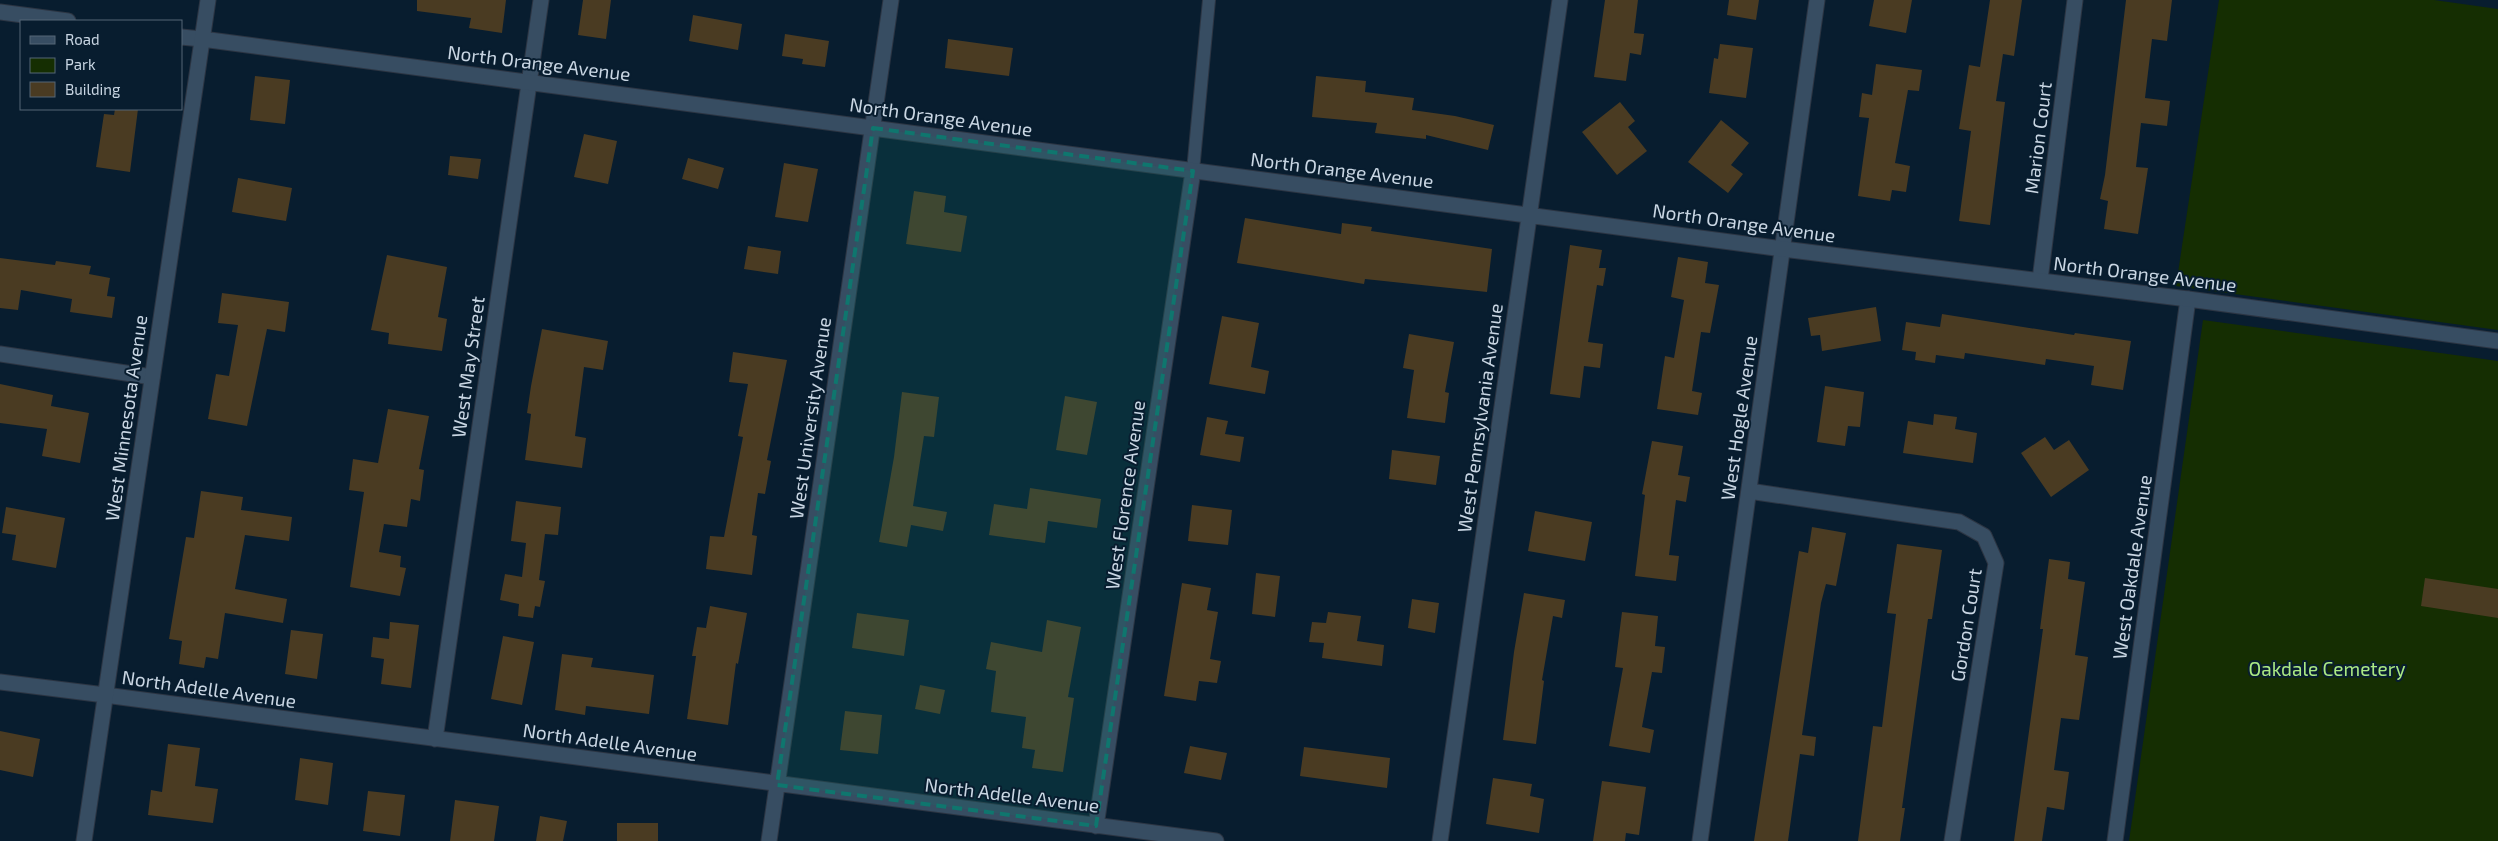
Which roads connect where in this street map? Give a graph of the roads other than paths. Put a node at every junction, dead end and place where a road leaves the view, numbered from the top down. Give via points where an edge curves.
1 (208, 0) edge
2 (541, 0) edge
3 (891, 0) edge
4 (1209, 0) edge
5 (1560, 0) edge
6 (1817, 0) edge
7 (2075, 0) edge
8 (0, 12) edge
9 (60, 20) edge
10 (182, 37) edge
11 (202, 40) junction
12 (529, 81) junction
13 (873, 128) junction
14 (1193, 171) junction
15 (1530, 214) junction
16 (1783, 249) junction
17 (2040, 280) junction
18 (2188, 299) junction
19 (2498, 341) edge
20 (0, 354) edge
21 (152, 377) junction
22 (1749, 491) junction
23 (0, 682) edge
24 (105, 695) junction
25 (435, 739) junction
26 (777, 785) junction
27 (1096, 826) junction
28 (84, 841) edge
29 (769, 841) edge
30 (1216, 841) edge
31 (1440, 841) edge
32 (1700, 841) edge
33 (1952, 841) edge
34 (2115, 841) edge

1 - 11 street, West Minnesota Avenue
2 - 12 street, West May Street
3 - 13 street, West University Avenue
4 - 14 lane
5 - 15 street, West Pennsylvania Avenue
6 - 16 street, West Hogle Avenue
7 - 17 street, Marion Court
8 - 9 street
10 - 11 street, North Orange Avenue
11 - 12 street, North Orange Avenue
11 - 21 street, West Minnesota Avenue
12 - 13 street, North Orange Avenue
12 - 25 street, West May Street
13 - 14 street, North Orange Avenue
13 - 26 street, West University Avenue
14 - 15 street, North Orange Avenue
14 - 27 street, West Florence Avenue
15 - 16 street, North Orange Avenue
15 - 31 street, West Pennsylvania Avenue
16 - 17 street, North Orange Avenue
16 - 22 street, West Hogle Avenue
17 - 18 street, North Orange Avenue
18 - 19 street, North Orange Avenue
18 - 34 street, West Oakdale Avenue
20 - 21 street
21 - 24 street, West Minnesota Avenue
22 - 32 street, West Hogle Avenue
22 - 33 street, Gordon Court via 1959,522 1984,536 1996,563
23 - 24 street, North Adelle Avenue
24 - 25 street, North Adelle Avenue
24 - 28 street, West Minnesota Avenue
25 - 26 street, North Adelle Avenue
26 - 27 street, North Adelle Avenue
26 - 29 street, West University Avenue
27 - 30 street, North Adelle Avenue

